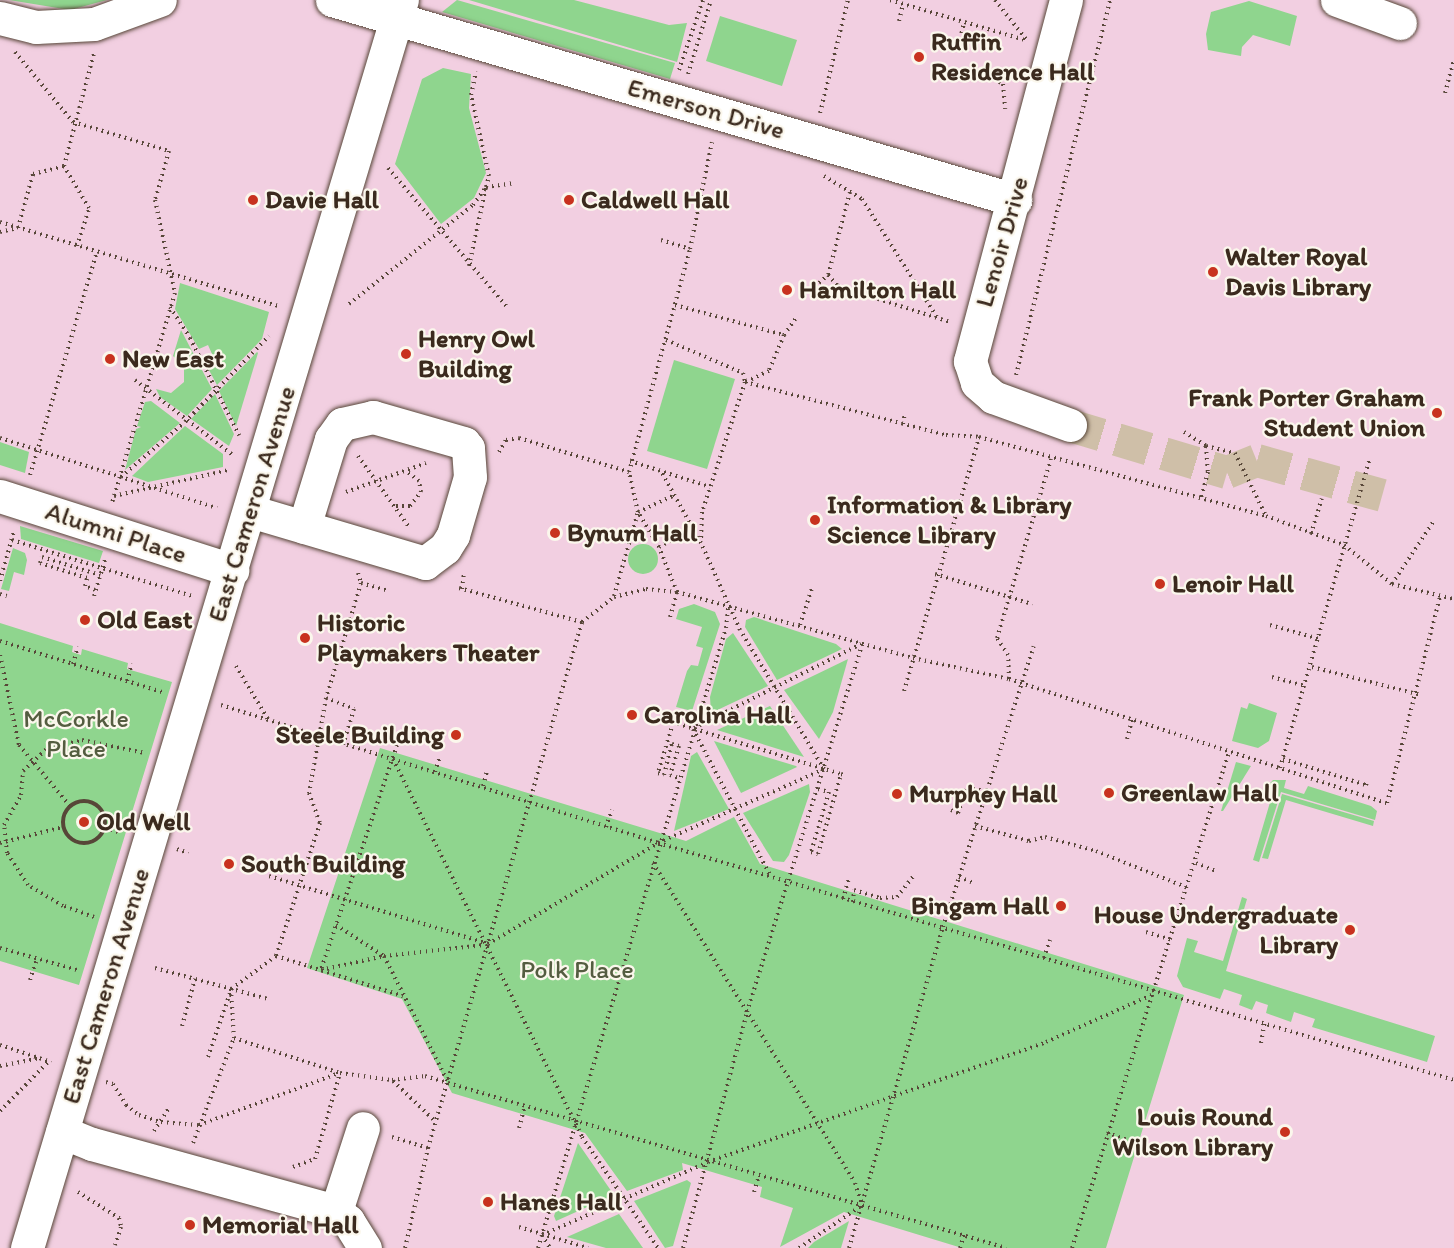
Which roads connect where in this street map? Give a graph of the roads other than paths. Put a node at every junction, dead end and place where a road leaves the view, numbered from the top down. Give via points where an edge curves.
1 (160, 0) edge
2 (332, 0) edge
3 (1066, 0) edge
4 (1337, 0) edge
5 (399, 10) edge
6 (10, 21) edge
7 (1400, 23) dead end
8 (1015, 200) junction
9 (1070, 425) tunnel mouth
10 (10, 499) edge
11 (250, 511) junction
12 (304, 527) junction
13 (232, 570) junction
14 (363, 1128) road end
15 (62, 1132) junction
16 (336, 1211) junction
17 (27, 1248) edge
18 (365, 1248) edge

1 - 6 street via 94,24 54,28
2 - 5 street, Emerson Drive
3 - 8 street, Lenoir Drive
4 - 7 street
5 - 8 street, Emerson Drive
5 - 11 street, East Cameron Avenue
8 - 9 street, Lenoir Drive via 977,329 970,367 983,389 1002,401
10 - 13 street, Alumni Place
11 - 12 street
11 - 13 street, East Cameron Avenue
12 - 12 street via 416,562 432,560 453,535 470,477 468,448 464,443 373,417 342,424 331,439
13 - 15 street, East Cameron Avenue
14 - 16 street
15 - 16 street via 92,1144
15 - 17 street, East Cameron Avenue
16 - 18 street via 348,1221

